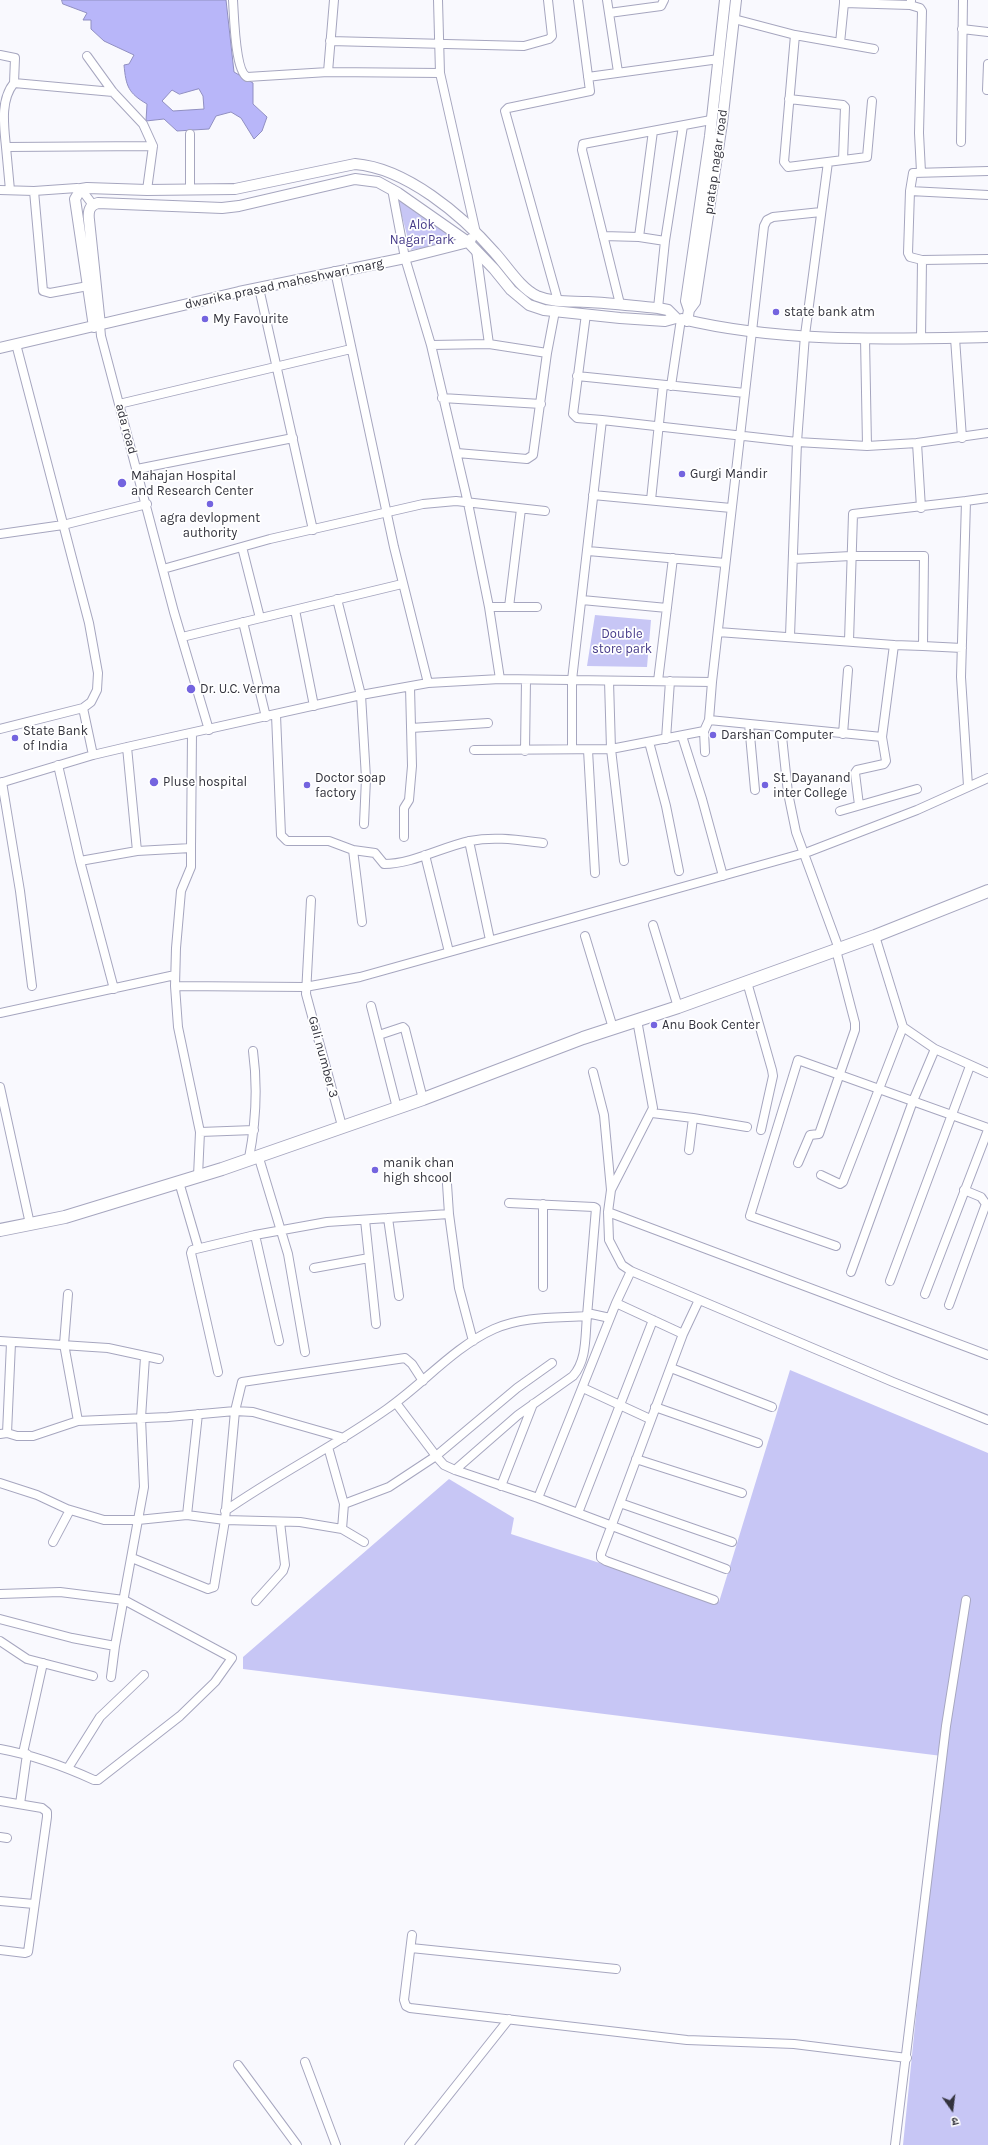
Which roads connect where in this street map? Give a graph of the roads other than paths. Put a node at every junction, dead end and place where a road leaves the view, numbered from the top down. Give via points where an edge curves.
1 (233, 0) edge
2 (334, 0) edge
3 (438, 0) edge
4 (548, 0) edge
5 (578, 0) edge
6 (607, 0) edge
7 (664, 0) edge
8 (726, 0) edge
9 (736, 0) edge
10 (962, 0) edge
11 (844, 2) edge
12 (911, 2) edge
13 (609, 13) junction
14 (734, 19) junction
15 (962, 29) junction
16 (988, 32) edge
17 (795, 34) junction
18 (330, 41) junction
19 (437, 43) junction
20 (840, 43) junction
21 (874, 49) dead end
22 (0, 55) edge
23 (87, 56) dead end
24 (719, 59) junction
25 (988, 64) edge
26 (328, 72) junction
27 (618, 72) junction
28 (440, 73) junction
29 (588, 77) junction
30 (14, 83) junction
31 (987, 90) dead end
32 (113, 92) junction
33 (789, 99) junction
34 (872, 101) dead end
35 (712, 120) junction
36 (1, 121) edge
37 (683, 126) junction
38 (653, 131) junction
39 (190, 134) dead end
40 (961, 142) dead end
41 (154, 146) junction
42 (6, 147) junction
43 (843, 160) junction
44 (828, 162) junction
45 (988, 171) edge
46 (921, 172) junction
47 (81, 189) junction
48 (392, 189) junction
49 (0, 190) edge
50 (10, 190) junction
51 (147, 190) junction
52 (190, 190) junction
53 (34, 191) junction
54 (910, 191) junction
55 (988, 195) edge
56 (93, 205) junction
57 (821, 212) junction
58 (476, 232) junction
59 (603, 236) junction
60 (639, 237) junction
61 (665, 241) junction
62 (468, 242) junction
63 (476, 250) junction
64 (405, 258) junction
65 (988, 259) edge
66 (922, 260) junction
67 (335, 271) junction
68 (88, 286) junction
69 (259, 288) junction
70 (620, 304) junction
71 (556, 306) junction
72 (658, 308) junction
73 (689, 310) junction
74 (586, 314) junction
75 (681, 319) junction
76 (97, 326) junction
77 (751, 331) junction
78 (805, 335) junction
79 (988, 337) edge
80 (865, 338) junction
81 (921, 338) junction
82 (955, 338) junction
83 (16, 344) junction
84 (489, 344) junction
85 (431, 345) junction
86 (0, 348) edge
87 (351, 349) junction
88 (546, 353) junction
89 (276, 366) junction
90 (577, 376) junction
91 (667, 385) junction
92 (745, 393) junction
93 (442, 398) junction
94 (120, 404) junction
95 (541, 404) junction
96 (602, 420) junction
97 (659, 427) junction
98 (988, 433) edge
99 (740, 437) junction
100 (292, 438) junction
101 (962, 438) junction
102 (797, 442) junction
103 (917, 443) junction
104 (867, 446) junction
105 (457, 453) junction
106 (137, 469) junction
107 (593, 495) junction
108 (988, 498) edge
109 (651, 500) junction
110 (966, 501) junction
111 (468, 503) junction
112 (146, 504) junction
113 (731, 508) junction
114 (921, 508) junction
115 (521, 509) junction
116 (545, 511) dead end
117 (388, 513) junction
118 (63, 525) junction
119 (313, 530) junction
120 (0, 534) edge
121 (242, 547) junction
122 (588, 551) junction
123 (851, 556) junction
124 (673, 558) junction
125 (793, 559) junction
126 (725, 563) junction
127 (163, 569) junction
128 (402, 584) junction
129 (337, 600) junction
130 (582, 600) junction
131 (489, 607) junction
132 (509, 607) junction
133 (537, 607) dead end
134 (667, 608) junction
135 (295, 610) junction
136 (260, 618) junction
137 (243, 622) junction
138 (718, 632) junction
139 (790, 636) junction
140 (182, 638) junction
141 (849, 641) junction
142 (894, 645) junction
143 (923, 646) junction
144 (962, 648) junction
145 (848, 670) dead end
146 (500, 679) junction
147 (526, 680) junction
148 (572, 680) junction
149 (609, 681) junction
150 (658, 681) junction
151 (670, 681) junction
152 (712, 682) junction
153 (428, 683) junction
154 (410, 687) junction
155 (361, 696) junction
156 (314, 706) junction
157 (84, 708) junction
158 (276, 715) junction
159 (266, 717) junction
160 (709, 720) junction
161 (488, 723) dead end
162 (749, 724) junction
163 (781, 727) junction
164 (411, 728) junction
165 (0, 729) edge
166 (209, 730) junction
167 (704, 731) junction
168 (192, 733) junction
169 (843, 734) junction
170 (682, 736) junction
171 (882, 737) junction
172 (666, 739) junction
173 (649, 742) junction
174 (127, 747) junction
175 (572, 749) junction
176 (611, 749) junction
177 (474, 750) dead end
178 (588, 750) junction
179 (525, 751) junction
180 (705, 752) dead end
181 (93, 755) junction
182 (58, 765) junction
183 (988, 778) edge
184 (1, 783) edge
185 (968, 786) junction
186 (917, 789) dead end
187 (755, 790) dead end
188 (859, 805) junction
189 (840, 811) dead end
190 (364, 824) dead end
191 (404, 837) dead end
192 (469, 842) junction
193 (543, 843) dead end
194 (192, 848) junction
195 (353, 850) junction
196 (137, 851) junction
197 (804, 853) junction
198 (425, 855) junction
199 (80, 861) junction
200 (624, 861) dead end
201 (679, 871) dead end
202 (595, 873) dead end
203 (723, 876) junction
204 (988, 891) edge
205 (310, 900) dead end
206 (362, 922) dead end
207 (653, 925) dead end
208 (586, 936) dead end
209 (875, 936) junction
210 (490, 940) junction
211 (837, 949) junction
212 (449, 952) junction
213 (175, 975) junction
214 (306, 981) junction
215 (747, 982) junction
216 (32, 986) dead end
217 (175, 986) junction
218 (114, 989) junction
219 (371, 1006) dead end
220 (678, 1007) junction
221 (0, 1013) edge
222 (637, 1020) junction
223 (903, 1027) junction
224 (613, 1028) junction
225 (379, 1035) junction
226 (935, 1049) junction
227 (253, 1050) dead end
228 (970, 1066) junction
229 (593, 1072) dead end
230 (988, 1073) edge
231 (840, 1074) junction
232 (0, 1087) edge
233 (878, 1089) junction
234 (423, 1099) junction
235 (913, 1101) junction
236 (397, 1108) junction
237 (652, 1113) junction
238 (952, 1115) junction
239 (693, 1118) junction
240 (342, 1126) junction
241 (747, 1127) dead end
242 (988, 1129) edge
243 (254, 1130) junction
244 (761, 1130) dead end
245 (200, 1132) junction
246 (689, 1150) dead end
247 (253, 1157) junction
248 (798, 1163) dead end
249 (821, 1175) dead end
250 (198, 1176) junction
251 (179, 1182) junction
252 (448, 1184) dead end
253 (612, 1190) junction
254 (964, 1190) junction
255 (509, 1203) dead end
256 (543, 1204) junction
257 (608, 1212) junction
258 (449, 1214) junction
259 (388, 1218) junction
260 (364, 1220) junction
261 (30, 1224) junction
262 (0, 1230) edge
263 (282, 1231) junction
264 (255, 1235) junction
265 (836, 1246) dead end
266 (198, 1247) junction
267 (369, 1258) junction
268 (314, 1268) dead end
269 (632, 1271) junction
270 (851, 1272) dead end
271 (890, 1281) dead end
272 (543, 1287) dead end
273 (68, 1294) dead end
274 (925, 1294) dead end
275 (398, 1296) dead end
276 (700, 1300) junction
277 (616, 1303) junction
278 (949, 1306) dead end
279 (587, 1315) junction
280 (610, 1318) junction
281 (653, 1320) junction
282 (376, 1324) dead end
283 (683, 1334) junction
284 (0, 1341) edge
285 (279, 1341) dead end
286 (473, 1341) junction
287 (11, 1343) junction
288 (64, 1344) junction
289 (305, 1352) dead end
290 (988, 1355) edge
291 (145, 1357) junction
292 (159, 1359) dead end
293 (552, 1363) dead end
294 (671, 1368) junction
295 (218, 1372) dead end
296 (423, 1381) junction
297 (583, 1388) junction
298 (396, 1403) junction
299 (533, 1403) junction
300 (620, 1407) junction
301 (655, 1407) junction
302 (772, 1407) dead end
303 (235, 1410) junction
304 (198, 1414) junction
305 (141, 1418) junction
306 (650, 1419) junction
307 (988, 1420) edge
308 (78, 1421) junction
309 (3, 1434) edge
310 (344, 1438) junction
311 (758, 1443) dead end
312 (328, 1447) junction
313 (436, 1456) junction
314 (636, 1458) junction
315 (454, 1470) junction
316 (0, 1483) edge
317 (501, 1486) junction
318 (742, 1493) dead end
319 (538, 1498) junction
320 (620, 1503) junction
321 (344, 1504) junction
322 (70, 1510) junction
323 (225, 1511) junction
324 (578, 1513) junction
325 (187, 1515) junction
326 (138, 1520) junction
327 (225, 1520) junction
328 (280, 1522) junction
329 (611, 1527) junction
330 (342, 1529) junction
331 (53, 1542) dead end
332 (364, 1542) dead end
333 (732, 1542) dead end
334 (132, 1558) junction
335 (726, 1569) dead end
336 (0, 1594) edge
337 (124, 1600) junction
338 (714, 1600) dead end
339 (966, 1600) dead end
340 (256, 1601) dead end
341 (0, 1619) edge
342 (0, 1641) edge
343 (115, 1646) junction
344 (43, 1663) junction
345 (144, 1675) dead end
346 (93, 1676) dead end
347 (111, 1677) dead end
348 (0, 1749) edge
349 (25, 1754) junction
350 (68, 1768) junction
351 (0, 1801) edge
352 (20, 1804) junction
353 (0, 1901) edge
354 (34, 1904) junction
355 (412, 1935) dead end
356 (411, 1948) junction
357 (0, 1950) edge
358 (616, 1969) dead end
359 (509, 2018) junction
360 (907, 2058) junction
361 (305, 2062) dead end
362 (238, 2065) dead end
363 (297, 2145) edge
364 (336, 2145) edge
365 (409, 2145) edge
366 (895, 2145) edge

1 - 26 street via 235,34 243,75 247,77
2 - 18 street
3 - 19 street
4 - 19 street via 552,34 549,39 518,47
5 - 29 street
6 - 13 street
7 - 13 street via 661,6
8 - 24 street
9 - 14 street, pratap nagar road
10 - 15 street
11 - 12 street
11 - 20 street
12 - 46 street via 922,11 919,133
13 - 27 street
14 - 17 street
14 - 73 street, pratap nagar road via 699,279 695,302
15 - 16 street
15 - 40 street
17 - 20 street
17 - 33 street
18 - 19 street
18 - 26 street
19 - 28 street
20 - 21 street
22 - 30 street via 15,58
23 - 32 street
24 - 27 street
24 - 35 street
25 - 31 street
26 - 28 street
27 - 29 street
28 - 58 street
29 - 71 street via 588,92 508,108 505,111
30 - 32 street
30 - 36 street via 6,95
32 - 41 street via 143,124
33 - 43 street via 843,105
33 - 44 street via 784,164 790,167
34 - 43 street via 868,156
35 - 37 street
35 - 73 street via 686,301
36 - 42 street
37 - 38 street
37 - 61 street
38 - 59 street via 582,144
38 - 60 street
39 - 52 street
41 - 42 street
41 - 51 street
42 - 50 street
43 - 44 street
44 - 57 street
45 - 46 street
46 - 54 street via 912,175
47 - 51 street
47 - 53 street
47 - 56 street
47 - 68 street via 76,199
48 - 56 street via 378,182 355,179 222,208 98,203
48 - 62 street
48 - 64 street
49 - 50 street
50 - 53 street
51 - 52 street
52 - 58 street via 235,189 354,164 366,165 406,179
53 - 68 street via 44,291 50,294
54 - 55 street
54 - 66 street via 908,253 910,257
56 - 76 street via 88,211
57 - 77 street via 773,217 767,220 764,226
57 - 78 street
58 - 62 street
58 - 71 street via 531,292
59 - 60 street
59 - 70 street
60 - 61 street
61 - 72 street
62 - 63 street
62 - 64 street, dwarika prasad maheshwari marg
63 - 71 street via 524,302 540,309
63 - 84 street
64 - 67 street, dwarika prasad maheshwari marg
64 - 85 street
65 - 66 street
66 - 81 street
67 - 69 street, dwarika prasad maheshwari marg
67 - 87 street
68 - 76 street
69 - 76 street, dwarika prasad maheshwari marg
69 - 89 street
70 - 71 street
70 - 72 street
71 - 74 street
71 - 88 street
72 - 75 street via 668,310
73 - 75 street, pratap nagar road
74 - 75 street via 665,321
74 - 90 street
75 - 77 street
75 - 91 street
76 - 83 street, dwarika prasad maheshwari marg
76 - 94 street, ada road
77 - 78 street
77 - 92 street
78 - 80 street
78 - 102 street
79 - 82 street
80 - 81 street
80 - 104 street
81 - 82 street
82 - 101 street
83 - 86 street, dwarika prasad maheshwari marg
83 - 118 street
84 - 85 street
84 - 88 street
85 - 93 street
87 - 89 street
87 - 117 street
88 - 95 street
89 - 94 street
89 - 100 street
90 - 91 street
90 - 96 street via 573,415 576,418
91 - 92 street
91 - 97 street
92 - 99 street
93 - 95 street
93 - 105 street
94 - 106 street, ada road
95 - 105 street via 533,456 530,458
96 - 97 street
96 - 107 street
97 - 99 street
97 - 109 street
98 - 101 street
99 - 102 street
99 - 113 street
100 - 106 street
100 - 119 street
101 - 103 street
102 - 104 street
102 - 125 street
103 - 104 street
103 - 114 street
105 - 111 street
106 - 112 street, ada road
107 - 109 street
107 - 122 street
108 - 110 street
109 - 113 street
110 - 114 street
110 - 144 street
111 - 115 street
111 - 117 street via 456,501 423,504
111 - 131 street
112 - 118 street
112 - 127 street, ada road
113 - 126 street
114 - 123 street via 854,514
115 - 116 street
115 - 132 street
117 - 119 street
117 - 128 street
118 - 120 street
118 - 157 street via 89,623 98,673 97,690 91,702
119 - 121 street
121 - 127 street
121 - 136 street
122 - 124 street
122 - 130 street
123 - 125 street
123 - 141 street
123 - 143 street via 924,556
124 - 126 street
124 - 134 street
125 - 139 street
126 - 138 street
127 - 140 street, ada road
128 - 129 street
128 - 153 street
129 - 135 street
129 - 155 street
130 - 134 street
130 - 148 street
131 - 132 street
131 - 146 street
132 - 133 street
134 - 150 street
135 - 136 street
135 - 156 street
136 - 137 street
137 - 140 street
137 - 159 street
138 - 139 street
138 - 152 street
139 - 141 street
140 - 166 street, ada road
141 - 142 street
142 - 143 street
142 - 171 street
143 - 144 street
144 - 185 street via 961,677
145 - 169 street
146 - 147 street
146 - 153 street
147 - 148 street
147 - 179 street
148 - 149 street
148 - 175 street
149 - 150 street
149 - 176 street
150 - 151 street
151 - 152 street
151 - 172 street
152 - 160 street
153 - 154 street
154 - 155 street
154 - 164 street
155 - 156 street
155 - 190 street via 366,778
156 - 158 street
157 - 165 street
157 - 181 street
158 - 159 street
158 - 195 street via 282,838 287,841 329,841
159 - 166 street
160 - 162 street
160 - 167 street
161 - 164 street
162 - 163 street
162 - 187 street
163 - 169 street
163 - 197 street via 791,812
164 - 191 street via 412,766 409,800 404,808
166 - 168 street
167 - 170 street
167 - 180 street
168 - 174 street
168 - 194 street
169 - 171 street
170 - 172 street
170 - 203 street
171 - 188 street via 886,762 857,770 854,775
172 - 173 street
173 - 176 street
173 - 201 street via 666,806
174 - 181 street
174 - 196 street
175 - 178 street
175 - 179 street
176 - 178 street
176 - 200 street
177 - 179 street
178 - 202 street
181 - 182 street
182 - 184 street
182 - 199 street
183 - 185 street
184 - 216 street via 20,890
185 - 197 street via 917,810
186 - 188 street
188 - 189 street
192 - 193 street via 493,838
192 - 198 street
192 - 210 street
194 - 196 street
194 - 213 street via 191,867 181,891
195 - 198 street via 375,853 384,864
195 - 206 street
196 - 199 street
197 - 203 street
197 - 211 street
198 - 212 street
199 - 218 street
203 - 210 street
204 - 209 main road
205 - 214 street, Gali number 3
207 - 220 street
208 - 224 street
209 - 211 main road
209 - 223 street
210 - 212 street
211 - 215 main road
211 - 231 street via 855,1023 854,1037
212 - 214 street via 360,977
213 - 217 street
213 - 218 street
214 - 217 street
214 - 240 street, Gali number 3
215 - 220 main road
215 - 244 street via 773,1076
217 - 245 street via 178,1027
218 - 221 street
219 - 225 street
220 - 222 main road
222 - 224 main road
222 - 237 street via 653,1104
223 - 226 street
223 - 233 street
224 - 234 main road
225 - 234 street via 403,1027 405,1029
225 - 236 street
226 - 228 street
226 - 235 street
227 - 243 street via 257,1090
228 - 230 street
228 - 238 street
229 - 253 street via 604,1115
231 - 233 street
231 - 248 street via 819,1134 810,1135
231 - 265 street via 797,1061 750,1214 751,1217
232 - 261 street
233 - 235 street
233 - 249 street via 843,1182 838,1183
234 - 236 main road
235 - 238 street
235 - 270 street
236 - 240 main road
237 - 239 street
237 - 253 street
238 - 242 street
238 - 271 street
239 - 241 street
239 - 246 street
240 - 247 main road
242 - 254 street
243 - 245 street
243 - 247 street
245 - 250 street
247 - 250 main road
247 - 263 street
250 - 251 main road
251 - 261 main road via 65,1217
251 - 266 street
252 - 258 street
253 - 257 street
254 - 274 street
254 - 278 street via 981,1197 986,1204
255 - 256 street
256 - 272 street
256 - 279 street via 594,1206 598,1211
257 - 269 street via 609,1240 622,1265
257 - 290 street
258 - 259 street
258 - 286 street via 458,1288
259 - 260 street
259 - 275 street
260 - 263 street via 327,1222
260 - 267 street
261 - 262 main road
263 - 264 street
263 - 289 street
264 - 266 street
264 - 285 street
266 - 295 street via 191,1253
267 - 268 street
267 - 282 street
269 - 276 street
269 - 277 street
273 - 288 street
276 - 283 street
276 - 307 street
277 - 280 street
277 - 281 street
279 - 280 street
279 - 286 street via 524,1320 494,1329
279 - 299 street via 579,1368 573,1376
280 - 297 street
281 - 283 street
281 - 300 street
283 - 294 street
284 - 287 street
286 - 296 street
287 - 288 street
287 - 309 street
288 - 291 street via 108,1348
288 - 308 street
291 - 292 street
291 - 305 street
293 - 313 street via 517,1388
294 - 301 street
294 - 302 street
296 - 298 street
296 - 303 street via 405,1358 242,1382
297 - 300 street
297 - 319 street
298 - 310 street
298 - 313 street
299 - 315 street
299 - 317 street
300 - 306 street
300 - 324 street
301 - 306 street
301 - 311 street
303 - 304 street
303 - 310 street via 253,1412
303 - 323 street
304 - 305 street
304 - 325 street
305 - 308 street
305 - 326 street via 144,1487
306 - 314 street
308 - 309 street via 33,1436
310 - 312 street
312 - 321 street
312 - 323 street
313 - 315 street
313 - 321 street via 389,1487
314 - 318 street
314 - 320 street
315 - 317 street
316 - 322 street via 38,1495
317 - 319 street
319 - 324 street
320 - 329 street
320 - 333 street
321 - 330 street
322 - 326 street via 104,1520
322 - 331 street
323 - 327 street
324 - 329 street
325 - 326 street
325 - 327 street
326 - 334 street
327 - 328 street
327 - 334 street via 215,1584 211,1589
328 - 330 street via 300,1522
328 - 340 street via 285,1565 283,1571
329 - 335 street
329 - 338 street via 601,1558
330 - 332 street
334 - 337 street
336 - 337 street via 60,1592
337 - 343 street
337 - 350 street via 230,1656 232,1660 215,1682 180,1716 103,1777 94,1780
339 - 360 street via 946,1726
341 - 343 street via 72,1638
342 - 344 street via 21,1656
343 - 347 street
344 - 346 street
344 - 349 street
345 - 350 street via 100,1717
348 - 349 street
349 - 350 street
349 - 352 street
351 - 352 street
352 - 354 street via 42,1808 47,1812
353 - 354 street
354 - 357 street via 28,1953
355 - 356 street
356 - 358 street
356 - 359 street via 404,2000 406,2006
359 - 360 street via 687,2040 794,2044
359 - 365 street
360 - 366 street
361 - 364 street
362 - 363 street

